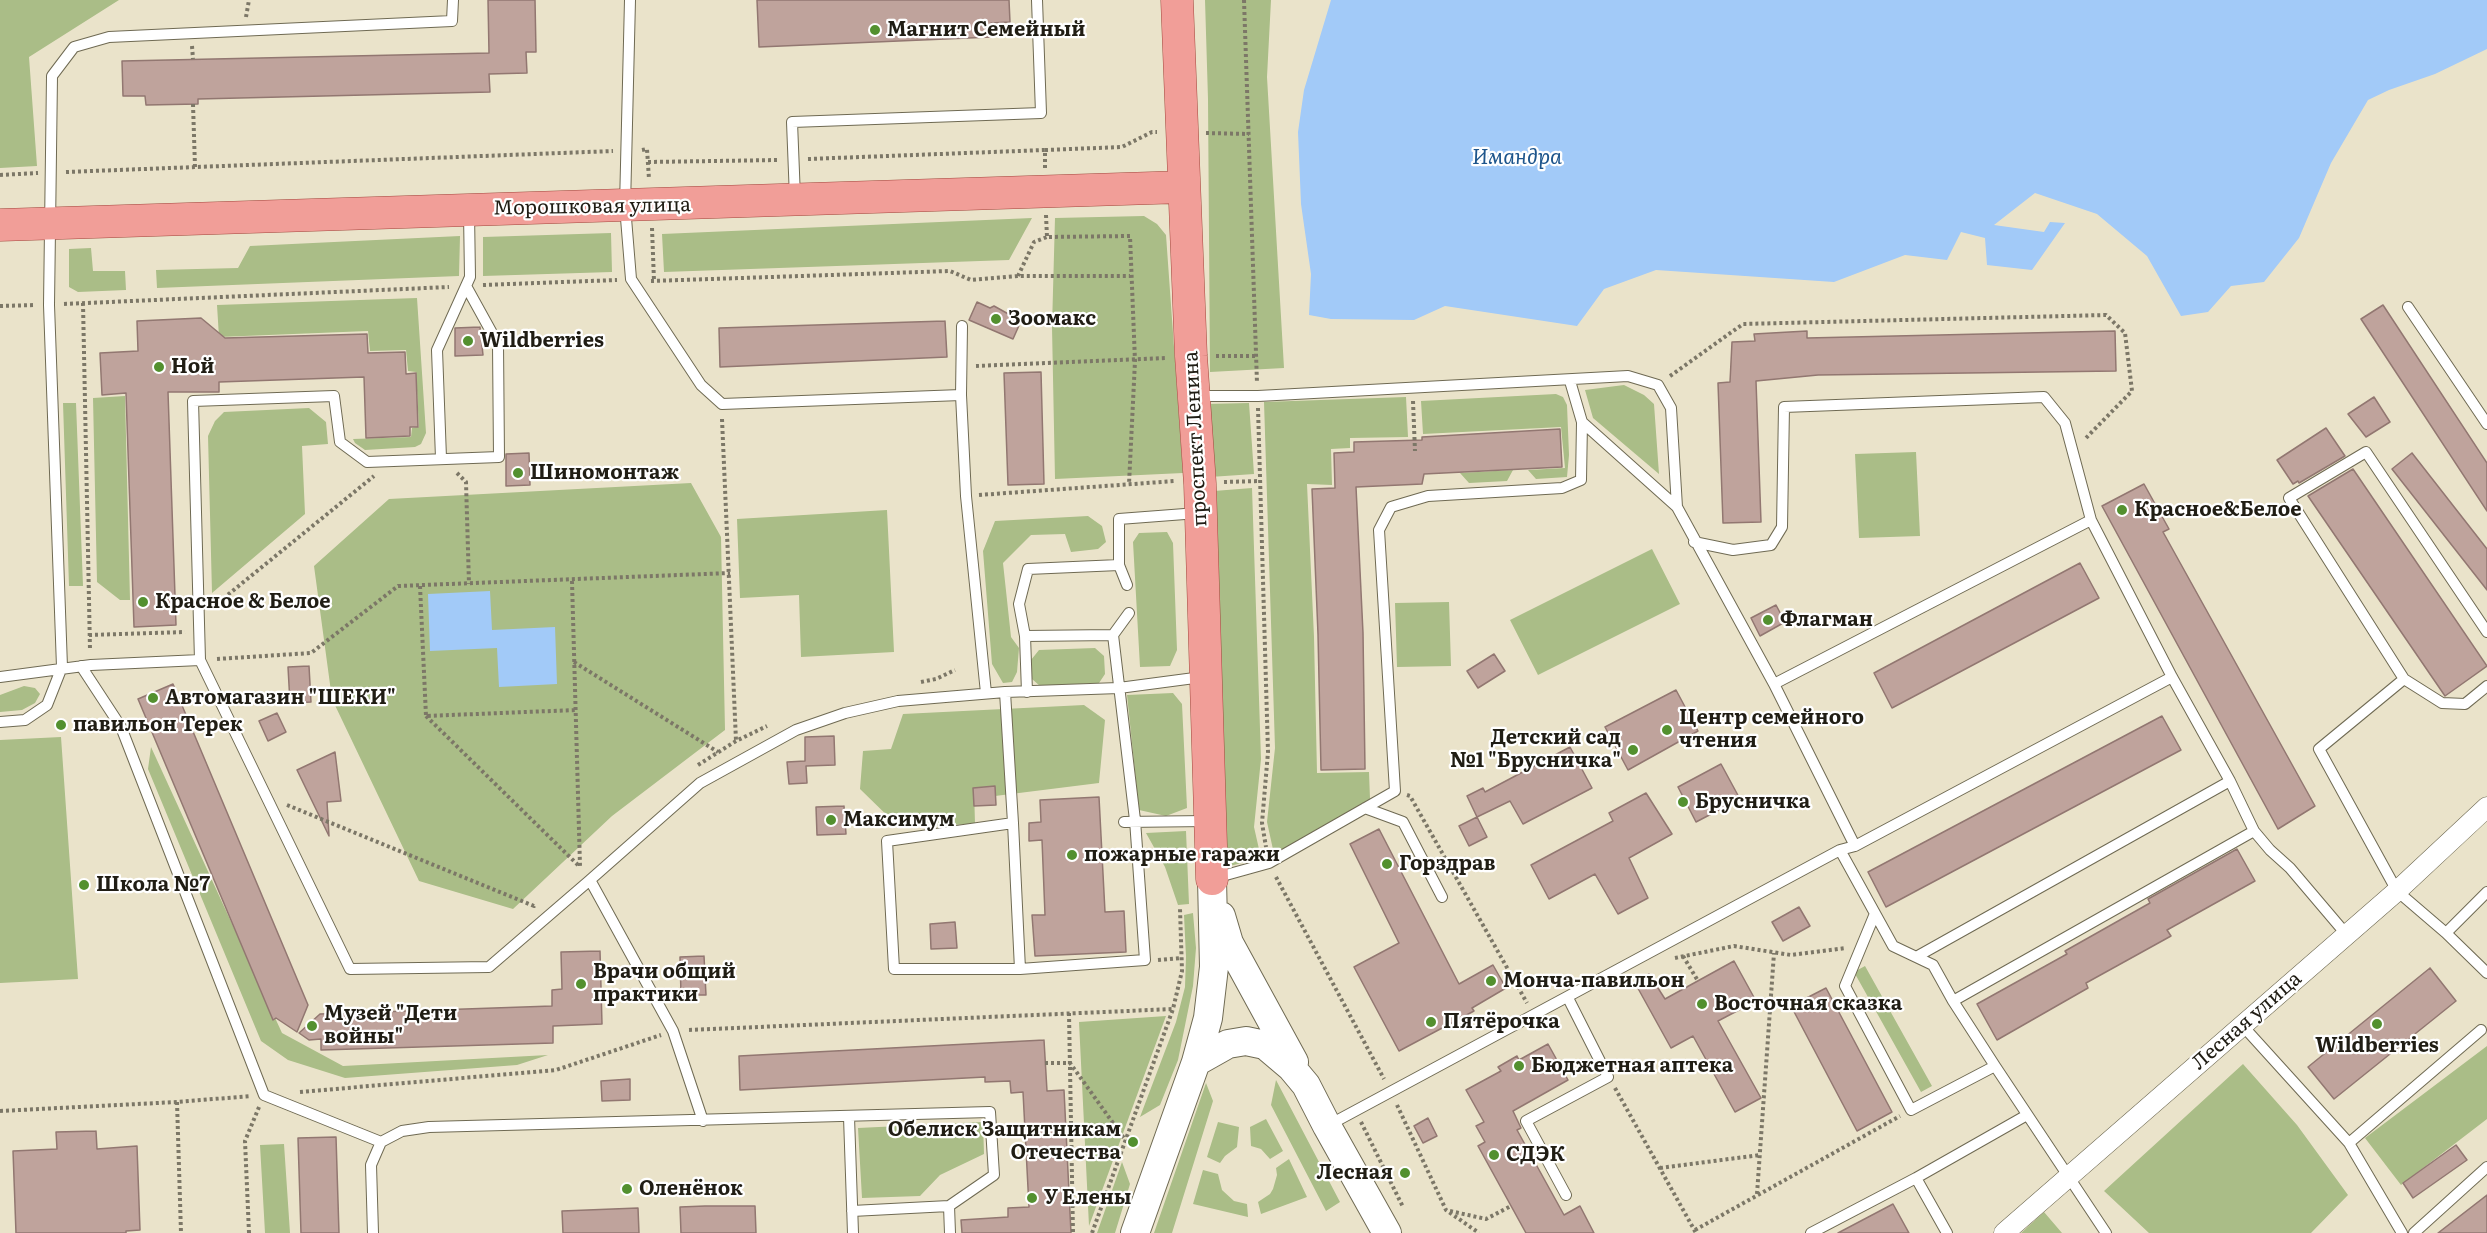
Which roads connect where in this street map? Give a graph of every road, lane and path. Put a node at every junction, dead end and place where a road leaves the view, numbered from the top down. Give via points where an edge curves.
1 (453, 0) edge
2 (630, 0) edge
3 (1037, 0) edge
4 (1177, 0) edge
5 (1244, 0) edge
6 (193, 104) dead end
7 (627, 150) junction
8 (1045, 150) dead end
9 (794, 159) junction
10 (195, 167) junction
11 (52, 172) junction
12 (0, 175) edge
13 (1184, 187) junction
14 (795, 201) junction
15 (625, 206) junction
16 (469, 210) junction
17 (52, 223) junction
18 (0, 225) edge
19 (1130, 236) dead end
20 (1047, 237) dead end
21 (1018, 276) junction
22 (1130, 276) junction
23 (631, 279) junction
24 (466, 286) junction
25 (83, 303) junction
26 (49, 305) junction
27 (0, 306) edge
28 (2408, 307) dead end
29 (962, 326) dead end
30 (1191, 356) junction
31 (1256, 356) junction
32 (1135, 361) junction
33 (961, 366) junction
34 (1570, 381) junction
35 (1658, 386) junction
36 (1412, 388) junction
37 (961, 395) junction
38 (1194, 396) junction
39 (1257, 396) junction
40 (722, 404) junction
41 (1582, 422) junction
42 (2487, 424) edge
43 (1415, 451) dead end
44 (2072, 452) junction
45 (441, 458) junction
46 (393, 461) junction
47 (1260, 481) junction
48 (1129, 484) junction
49 (966, 496) junction
50 (1200, 498) junction
51 (1677, 507) junction
52 (2091, 520) junction
53 (1695, 542) junction
54 (1119, 565) junction
55 (730, 573) junction
56 (572, 581) junction
57 (469, 585) junction
58 (1127, 585) dead end
59 (420, 586) junction
60 (1129, 613) dead end
61 (200, 618) junction
62 (200, 632) junction
63 (2487, 633) edge
64 (89, 635) junction
65 (1113, 635) junction
66 (1025, 636) junction
67 (200, 660) junction
68 (574, 662) junction
69 (86, 665) junction
70 (62, 668) junction
71 (956, 670) dead end
72 (1206, 676) junction
73 (0, 677) edge
74 (2172, 677) junction
75 (2404, 679) junction
76 (913, 683) dead end
77 (1774, 684) junction
78 (2487, 686) edge
79 (1119, 688) junction
80 (1005, 692) junction
81 (1027, 692) junction
82 (987, 693) junction
83 (576, 710) junction
84 (426, 716) junction
85 (0, 722) edge
86 (771, 724) dead end
87 (736, 741) junction
88 (718, 752) junction
89 (748, 755) junction
90 (693, 769) dead end
91 (2230, 781) junction
92 (1395, 791) junction
93 (267, 797) junction
94 (2487, 807) edge
95 (1365, 808) junction
96 (1129, 821) junction
97 (1210, 821) junction
98 (1013, 823) junction
99 (2254, 831) junction
100 (1855, 846) junction
101 (1840, 850) junction
102 (588, 859) dead end
103 (1269, 863) junction
104 (579, 866) junction
105 (572, 873) dead end
106 (1212, 879) junction
107 (590, 880) junction
108 (2397, 891) junction
109 (2487, 892) edge
110 (1442, 897) dead end
111 (541, 899) dead end
112 (1180, 909) dead end
113 (1875, 915) junction
114 (2446, 933) junction
115 (2346, 934) junction
116 (1862, 946) junction
117 (1774, 953) junction
118 (1683, 956) junction
119 (1916, 957) junction
120 (1181, 958) junction
121 (1673, 958) dead end
122 (1145, 960) junction
123 (1020, 969) junction
124 (2487, 973) edge
125 (1698, 981) dead end
126 (1568, 998) junction
127 (1953, 1001) junction
128 (1173, 1009) junction
129 (1069, 1013) junction
130 (1535, 1016) junction
131 (2242, 1025) junction
132 (2481, 1030) dead end
133 (673, 1031) junction
134 (1196, 1062) junction
135 (1045, 1063) dead end
136 (1070, 1063) junction
137 (1995, 1066) junction
138 (1608, 1077) junction
139 (1306, 1085) junction
140 (1391, 1093) junction
141 (264, 1095) junction
142 (177, 1102) junction
143 (1911, 1110) junction
144 (0, 1111) edge
145 (1355, 1111) junction
146 (2027, 1115) junction
147 (849, 1117) junction
148 (703, 1121) junction
149 (1326, 1126) junction
150 (1126, 1141) junction
151 (381, 1142) junction
152 (2349, 1143) junction
153 (1760, 1155) junction
154 (2487, 1167) edge
155 (1660, 1168) junction
156 (1916, 1178) junction
157 (2068, 1178) junction
158 (1757, 1195) junction
159 (1566, 1196) dead end
160 (949, 1206) junction
161 (1511, 1206) dead end
162 (1403, 1208) dead end
163 (1446, 1210) junction
164 (852, 1211) junction
165 (1696, 1232) edge
166 (181, 1233) edge
167 (249, 1233) edge
168 (373, 1233) edge
169 (853, 1233) edge
170 (950, 1233) edge
171 (1073, 1233) edge
172 (1092, 1233) edge
173 (1135, 1233) edge
174 (1387, 1233) edge
175 (1479, 1233) edge
176 (1811, 1233) edge
177 (1947, 1233) edge
178 (2004, 1233) edge
179 (2106, 1233) edge
180 (2402, 1233) edge
181 (2414, 1233) edge

1 - 11 lane via 452,21 110,37 74,47 52,76
2 - 7 lane
3 - 9 lane via 1041,113 792,122
4 - 13 main road, проспект Ленина
5 - 31 path
6 - 10 path
7 - 9 path via 647,149 648,162
7 - 10 path
7 - 15 lane
8 - 9 path
9 - 14 lane
10 - 11 path
11 - 12 path
11 - 17 lane
13 - 14 main road, Морошковая улица
13 - 30 main road, проспект Ленина
14 - 15 main road, Морошковая улица
15 - 16 main road, Морошковая улица
15 - 23 lane
16 - 17 main road, Морошковая улица
16 - 24 lane via 470,277
17 - 18 main road, Морошковая улица
17 - 26 lane
19 - 22 path
20 - 21 path via 1034,242
21 - 22 path
21 - 23 path via 971,280 950,271
22 - 32 path
23 - 24 path
23 - 40 lane via 701,385
24 - 25 path
24 - 45 lane via 437,350
24 - 45 lane via 498,344 499,457
25 - 26 path
25 - 64 path
26 - 27 path
26 - 70 lane
28 - 42 lane
29 - 33 lane
30 - 31 path
30 - 32 path
30 - 38 main road, проспект Ленина
31 - 39 path
32 - 33 path
32 - 48 path
33 - 37 lane
34 - 35 lane via 1628,376
34 - 36 lane
34 - 41 lane
35 - 44 path via 1743,324 2106,315 2126,333 2132,391
35 - 51 lane via 1671,408
36 - 39 lane
36 - 43 path
37 - 40 lane
37 - 49 lane
38 - 39 lane
38 - 50 main road, проспект Ленина
39 - 47 path
40 - 55 path
41 - 51 lane
41 - 92 lane via 1581,480 1562,488 1428,496 1391,507 1379,530
44 - 52 lane
44 - 53 lane via 2065,423 2044,397 1784,407 1782,527 1771,545 1733,550
45 - 46 lane
45 - 57 path via 466,482
46 - 61 path
46 - 61 lane via 367,462 340,442 334,396 193,401
47 - 50 path
47 - 103 path via 1269,752 1262,823
48 - 49 path
48 - 50 path via 1184,481
49 - 82 lane
50 - 54 lane via 1119,519
50 - 72 main road, проспект Ленина
51 - 53 lane
52 - 74 lane
52 - 77 lane
53 - 77 lane
54 - 58 lane
54 - 66 lane via 1028,569 1018,604
55 - 56 path
55 - 87 path
56 - 57 path
56 - 68 path
57 - 59 path
59 - 67 path via 398,586 311,653
59 - 84 path
60 - 65 lane
61 - 62 lane
62 - 64 path
62 - 67 lane
63 - 75 lane via 2366,452 2289,498
64 - 69 path
65 - 66 lane
65 - 79 lane
66 - 81 lane
67 - 69 lane
67 - 93 lane
68 - 83 path
68 - 88 path
69 - 70 lane
69 - 141 lane via 121,727
70 - 73 lane
70 - 85 lane via 47,705 25,720
71 - 76 path
72 - 79 lane
72 - 97 main road, проспект Ленина
74 - 91 lane
74 - 100 lane
75 - 78 lane via 2442,703 2465,704
75 - 108 lane via 2319,749
77 - 100 lane
79 - 81 lane
79 - 96 lane
80 - 81 lane
80 - 82 lane
80 - 98 lane
82 - 89 lane via 898,701 845,713 796,730
83 - 84 path
83 - 104 path
84 - 104 path
86 - 87 path
87 - 88 path
87 - 89 path
88 - 90 path
89 - 107 lane via 700,783
91 - 99 lane
91 - 119 lane
92 - 95 lane
92 - 130 path via 1410,796
93 - 107 lane via 350,969 489,967
93 - 111 path via 534,906
94 - 108 street, Лесная улица
95 - 103 lane
95 - 110 lane via 1403,822
96 - 97 lane
96 - 122 lane
97 - 106 main road, проспект Ленина
98 - 123 lane
98 - 123 lane via 887,841 894,969
99 - 115 lane
99 - 127 lane
100 - 101 lane
101 - 113 lane
101 - 126 lane
102 - 104 path
103 - 106 lane
103 - 140 path
104 - 105 path
106 - 134 main road, проспект Ленина via 1214,968 1208,1018
106 - 139 main road, проспект Ленина via 1229,943
107 - 133 lane
108 - 114 lane
108 - 115 street, Лесная улица
109 - 114 lane
112 - 120 path
113 - 116 lane
113 - 119 lane via 1893,946
114 - 124 lane
115 - 131 street, Лесная улица
116 - 117 path via 1791,955
116 - 143 lane via 1845,986
117 - 118 path via 1734,946
117 - 153 path
118 - 121 path
118 - 125 path
119 - 127 lane via 1933,965
120 - 122 path
120 - 128 path via 1182,971
122 - 123 lane
126 - 130 lane
126 - 138 lane
127 - 137 lane
128 - 129 path
128 - 150 path
129 - 133 path
129 - 136 path
130 - 140 lane
131 - 152 lane
131 - 157 street, Лесная улица
132 - 152 lane
133 - 141 path via 556,1070
133 - 148 lane
134 - 139 main road via 1228,1044 1246,1041 1265,1045
134 - 173 main road, проспект Ленина
135 - 136 path
136 - 150 path
136 - 171 path
137 - 143 lane
137 - 146 lane
138 - 155 path
138 - 159 lane via 1526,1121
139 - 149 main road
140 - 145 lane
140 - 163 path
141 - 142 path
141 - 151 lane
141 - 167 path via 245,1142
142 - 144 path
142 - 166 path
143 - 158 path
145 - 149 lane
145 - 162 path
146 - 156 lane
146 - 157 lane
147 - 148 lane
147 - 160 lane via 990,1112 994,1175
147 - 164 lane
148 - 151 lane via 429,1127 402,1131
149 - 174 main road
150 - 172 path
151 - 168 lane via 371,1165
152 - 180 lane
153 - 155 path
153 - 158 path
154 - 181 lane
155 - 165 path
156 - 176 lane
156 - 177 lane
157 - 178 street, Лесная улица
157 - 179 lane
158 - 165 path
160 - 164 lane
160 - 170 lane
161 - 163 path via 1486,1219
163 - 175 path
164 - 169 lane

